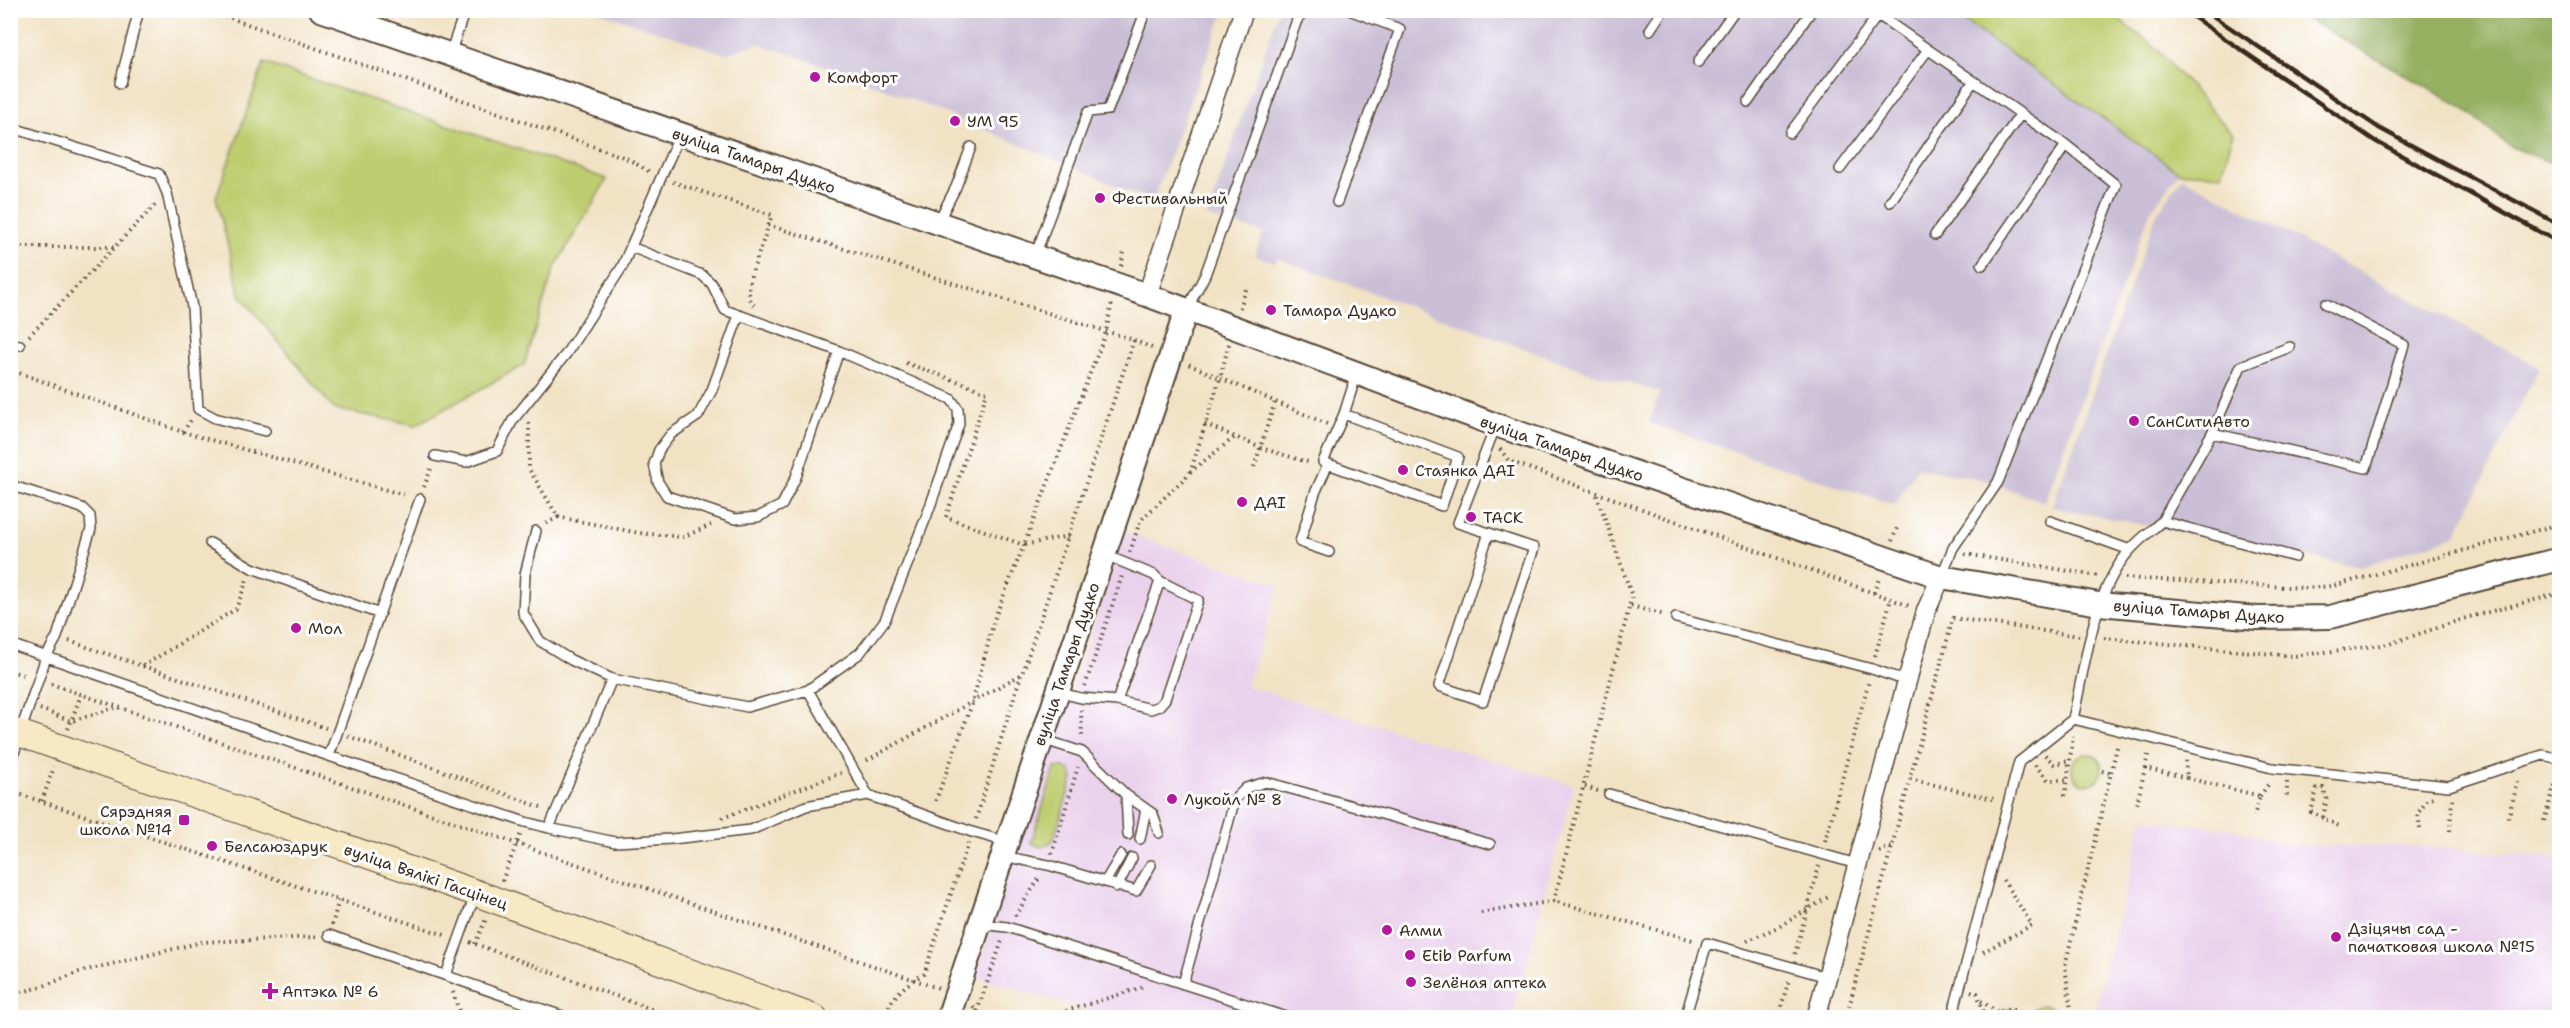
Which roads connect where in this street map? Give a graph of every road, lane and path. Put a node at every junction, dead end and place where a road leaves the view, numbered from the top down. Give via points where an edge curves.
1 (139, 10) edge
2 (321, 10) edge
3 (465, 10) edge
4 (1146, 10) edge
5 (1244, 10) edge
6 (1306, 10) edge
7 (1349, 10) edge
8 (1663, 10) edge
9 (1735, 10) edge
10 (1812, 10) edge
11 (1874, 13) edge
12 (1650, 30) dead end
13 (1927, 51) junction
14 (449, 57) junction
15 (1698, 62) dead end
16 (120, 82) dead end
17 (1973, 82) junction
18 (1748, 102) dead end
19 (2020, 115) junction
20 (10, 127) edge
21 (1790, 133) dead end
22 (680, 134) junction
23 (2066, 146) junction
24 (971, 147) dead end
25 (1840, 169) dead end
26 (167, 193) junction
27 (1337, 202) dead end
28 (1890, 202) dead end
29 (937, 224) junction
30 (768, 225) dead end
31 (1935, 235) dead end
32 (10, 247) edge
33 (114, 247) junction
34 (632, 247) junction
35 (1034, 258) junction
36 (1982, 265) dead end
37 (1146, 295) junction
38 (2326, 304) dead end
39 (1186, 311) junction
40 (739, 315) junction
41 (1106, 332) junction
42 (1134, 340) junction
43 (15, 345) edge
44 (2290, 347) dead end
45 (839, 351) junction
46 (1170, 356) junction
47 (12, 370) edge
48 (1357, 373) junction
49 (1220, 378) junction
50 (529, 398) junction
51 (1275, 402) junction
52 (198, 409) junction
53 (1344, 414) junction
54 (1205, 424) junction
55 (1338, 429) junction
56 (183, 432) junction
57 (265, 432) dead end
58 (2212, 433) junction
59 (1492, 435) junction
60 (1235, 437) junction
61 (1261, 448) junction
62 (435, 456) joint
63 (1326, 463) junction
64 (1254, 467) dead end
65 (1190, 473) junction
66 (10, 485) edge
67 (1596, 493) junction
68 (420, 499) junction
69 (558, 517) junction
70 (729, 518) junction
71 (2050, 521) dead end
72 (2162, 521) junction
73 (2559, 524) edge
74 (536, 531) joint
75 (1489, 533) junction
76 (1069, 536) junction
77 (210, 543) dead end
78 (1953, 548) junction
79 (2130, 550) junction
80 (1329, 552) dead end
81 (1103, 554) junction
82 (2295, 557) dead end
83 (2559, 559) edge
84 (1126, 563) junction
85 (252, 568) junction
86 (1941, 577) junction
87 (2112, 578) junction
88 (1160, 581) junction
89 (1891, 599) junction
90 (2099, 604) junction
91 (1631, 606) junction
92 (1926, 611) junction
93 (380, 614) junction
94 (1676, 618) joint
95 (1953, 618) junction
96 (57, 637) junction
97 (2083, 637) dead end
98 (10, 644) edge
99 (46, 657) junction
100 (143, 666) junction
101 (1872, 669) junction
102 (10, 671) edge
103 (612, 679) junction
104 (38, 680) junction
105 (1907, 681) junction
106 (808, 690) junction
107 (1057, 692) junction
108 (1081, 698) junction
109 (1117, 701) junction
110 (29, 705) junction
111 (115, 708) junction
112 (2073, 719) junction
113 (15, 731) edge
114 (338, 732) junction
115 (2064, 735) dead end
116 (2073, 735) junction
117 (2082, 735) dead end
118 (1041, 739) junction
119 (2109, 740) dead end
120 (2118, 742) junction
121 (2128, 745) dead end
122 (2050, 747) dead end
123 (2139, 747) dead end
124 (2149, 750) junction
125 (2157, 752) dead end
126 (1083, 753) junction
127 (2043, 753) junction
128 (329, 756) junction
129 (2184, 757) dead end
130 (2559, 759) edge
131 (2069, 761) junction
132 (2032, 762) junction
133 (10, 766) edge
134 (2027, 767) dead end
135 (852, 768) junction
136 (2145, 768) junction
137 (2522, 768) dead end
138 (2554, 768) dead end
139 (2102, 771) dead end
140 (2111, 773) junction
141 (2187, 778) junction
142 (2275, 778) dead end
143 (1910, 779) junction
144 (2067, 780) junction
145 (2286, 780) dead end
146 (10, 791) edge
147 (2462, 792) dead end
148 (1609, 794) dead end
149 (868, 795) junction
150 (1126, 795) junction
151 (2260, 795) junction
152 (2065, 796) dead end
153 (2452, 797) junction
154 (2287, 799) dead end
155 (533, 804) junction
156 (2137, 804) dead end
157 (1146, 809) junction
158 (556, 812) junction
159 (1996, 812) dead end
160 (2254, 816) dead end
161 (2323, 818) junction
162 (2508, 818) dead end
163 (721, 819) dead end
164 (2544, 821) dead end
165 (525, 822) junction
166 (2339, 826) dead end
167 (549, 828) junction
168 (2420, 829) dead end
169 (2450, 831) dead end
170 (1160, 833) dead end
171 (1128, 835) dead end
172 (1140, 838) dead end
173 (517, 843) junction
174 (1490, 844) dead end
175 (1004, 849) junction
176 (1121, 855) dead end
177 (1821, 855) junction
178 (1132, 858) dead end
179 (1857, 864) junction
180 (1992, 864) junction
181 (1048, 865) junction
182 (1151, 865) dead end
183 (502, 879) dead end
184 (1105, 882) junction
185 (1852, 882) junction
186 (1117, 887) junction
187 (339, 899) junction
188 (483, 902) junction
189 (1554, 902) junction
190 (1807, 910) junction
191 (1481, 913) dead end
192 (979, 924) junction
193 (1007, 927) junction
194 (329, 934) junction
195 (460, 938) junction
196 (476, 944) junction
197 (1707, 944) junction
198 (1727, 949) junction
199 (1966, 961) junction
200 (1792, 968) junction
201 (446, 975) junction
202 (1827, 976) junction
203 (1183, 984) junction
204 (1144, 987) dead end
205 (10, 995) edge
206 (1980, 1001) dead end
207 (977, 1011) dead end
208 (816, 1016) edge
209 (461, 1017) edge
210 (568, 1017) edge
211 (675, 1017) edge
212 (884, 1017) edge
213 (948, 1017) edge
214 (1043, 1017) edge
215 (1289, 1017) edge
216 (1685, 1017) edge
217 (1778, 1017) edge
218 (1816, 1017) edge
219 (1846, 1017) edge
220 (1958, 1017) edge
221 (2022, 1017) edge
222 (2072, 1017) edge

1 - 16 lane
2 - 14 street, вуліца Тамары Дудко
3 - 14 lane
4 - 35 lane via 1108,110 1088,112
5 - 37 street
6 - 39 lane via 1297,20 1205,275
7 - 27 lane via 1400,29
8 - 12 lane
9 - 15 lane
10 - 18 lane
11 - 13 lane
11 - 21 lane
13 - 17 lane
13 - 25 lane
14 - 22 street, вуліца Тамары Дудко
17 - 19 lane
17 - 28 lane
19 - 23 lane
19 - 31 lane
20 - 26 lane via 159,174
22 - 29 street, вуліца Тамары Дудко
22 - 34 lane
23 - 36 lane
23 - 78 lane via 2116,185 1998,482
24 - 29 lane
26 - 33 path
26 - 52 lane via 192,307
29 - 35 street, вуліца Тамары Дудко
30 - 41 path
32 - 33 path
33 - 43 path
34 - 40 lane via 702,275 712,284 725,310
34 - 50 lane via 566,354
35 - 37 street, вуліца Тамары Дудко
37 - 39 street, вуліца Тамары Дудко
38 - 58 lane via 2404,345 2366,468
39 - 46 street, вуліца Тамары Дудко
39 - 48 street, вуліца Тамары Дудко
40 - 45 lane
40 - 70 lane via 712,390 698,416 671,434 654,464 658,482 667,496
41 - 42 path
41 - 76 path via 1024,545
42 - 46 path
42 - 76 path
43 - 47 path
44 - 58 lane via 2241,366
45 - 70 lane via 796,477 782,505 758,517
45 - 106 lane via 951,399 958,409 958,424 885,620 860,653
46 - 49 path
46 - 81 street, вуліца Тамары Дудко
47 - 56 path
48 - 53 lane
48 - 59 street, вуліца Тамары Дудко
49 - 51 path
49 - 54 path
50 - 62 lane via 497,451 466,462
50 - 69 path via 529,469
51 - 55 path
51 - 61 path
52 - 56 path
52 - 57 lane
53 - 55 lane
53 - 63 lane via 1458,457 1442,506
54 - 60 path
54 - 65 path
55 - 63 lane
56 - 68 path
58 - 72 lane
59 - 67 path via 1509,461
59 - 75 lane via 1458,523
59 - 86 street, вуліца Тамары Дудко
60 - 61 path
60 - 65 path
61 - 63 path via 1308,464
61 - 64 path
62 - 68 path
63 - 80 lane via 1300,542
65 - 84 path via 1140,521
66 - 96 lane via 82,508 90,516 91,529
67 - 89 path
67 - 91 path via 1632,597
68 - 93 lane
69 - 70 path via 639,533 683,537
69 - 74 path
71 - 79 lane
72 - 79 lane
72 - 82 lane
73 - 87 path via 2333,586 2305,588
74 - 103 lane via 525,574 523,613 540,641
75 - 75 lane via 1439,686 1483,701 1534,548
76 - 135 path via 1022,674
77 - 85 lane
78 - 86 lane
78 - 87 path via 1966,554
79 - 87 lane
81 - 84 lane
81 - 107 street, вуліца Тамары Дудко
83 - 90 street, вуліца Тамары Дудко via 2331,617 2258,618
84 - 88 lane
84 - 108 path
85 - 93 lane
85 - 100 path via 236,609
86 - 90 street, вуліца Тамары Дудко
86 - 92 street
87 - 90 lane
88 - 109 lane
88 - 109 lane via 1198,600 1165,699 1151,708
89 - 92 path
89 - 101 path
90 - 112 lane
91 - 94 path
91 - 189 path
92 - 95 path
92 - 105 street
93 - 114 lane
94 - 101 lane
95 - 97 path
95 - 143 path
96 - 99 lane
96 - 100 path
98 - 99 lane
99 - 104 lane
99 - 128 lane
100 - 114 path
101 - 105 lane
101 - 177 path
102 - 104 path
103 - 106 lane via 747,707
103 - 158 lane
104 - 110 lane
104 - 111 path
105 - 179 street
106 - 135 lane
107 - 108 lane
107 - 118 street, вуліца Тамары Дудко
108 - 109 lane
108 - 126 path
110 - 111 path via 71,721
110 - 113 lane
111 - 173 path
112 - 130 lane via 2272,768 2449,786 2543,755
112 - 180 lane via 2019,762
113 - 133 lane
113 - 188 main road, вуліца Вялікі Гасцінец
114 - 128 lane
114 - 155 path
115 - 116 path
116 - 117 path
116 - 131 path
118 - 126 lane
118 - 175 street, вуліца Тамары Дудко
119 - 120 path
120 - 121 path
120 - 140 path
122 - 127 path
123 - 124 path
124 - 125 path
124 - 136 path
126 - 150 lane
126 - 181 path
127 - 131 path via 2054,764
127 - 132 path
128 - 165 lane
129 - 141 path
131 - 144 path
132 - 134 path
132 - 144 path via 2048,780
135 - 149 lane
135 - 163 path
136 - 141 path
136 - 156 path
137 - 162 path
138 - 164 path via 2558,773
139 - 140 path
140 - 222 path via 2065,966
141 - 151 path
142 - 151 path
143 - 159 path via 1999,800
143 - 219 path
144 - 152 path
145 - 154 path
146 - 187 path
147 - 153 path
148 - 177 lane
149 - 167 lane via 806,806 751,830 672,840 615,842
149 - 175 lane via 972,832
150 - 157 lane
150 - 171 lane
151 - 160 path
153 - 168 path via 2427,801 2418,813
153 - 169 path
155 - 158 path
155 - 165 path
157 - 170 lane via 1153,814
157 - 172 lane
158 - 167 lane
161 - 161 path via 2327,798 2323,788 2317,789 2311,812
161 - 166 path
165 - 167 lane
165 - 173 path
173 - 183 path
173 - 212 path via 912,980 889,1002
174 - 203 lane via 1266,782 1246,788 1235,799
175 - 181 lane
175 - 192 street, вуліца Тамары Дудко
176 - 184 lane
177 - 179 lane
177 - 190 path
178 - 186 lane
179 - 185 street
180 - 199 lane
180 - 199 path via 2032,925
181 - 184 lane
181 - 193 path
182 - 186 lane via 1136,891
184 - 186 lane
185 - 190 path
185 - 202 street
187 - 194 path
187 - 195 path
188 - 195 lane
188 - 196 path
188 - 208 main road, вуліца Вялікі Гасцінец
189 - 191 path
189 - 197 path
190 - 198 path
190 - 200 path
192 - 193 lane
192 - 213 street, вуліца Тамары Дудко
193 - 203 lane
193 - 207 path
194 - 201 lane
194 - 205 path via 309,939 202,942 79,972
195 - 196 path
195 - 201 lane
196 - 211 path
197 - 198 lane
197 - 216 lane
198 - 200 lane
199 - 220 lane via 1955,1006
200 - 202 lane
200 - 217 path
201 - 209 path
201 - 210 lane
202 - 218 street
203 - 215 lane
204 - 214 path
206 - 221 path via 1999,1012 2016,1010

